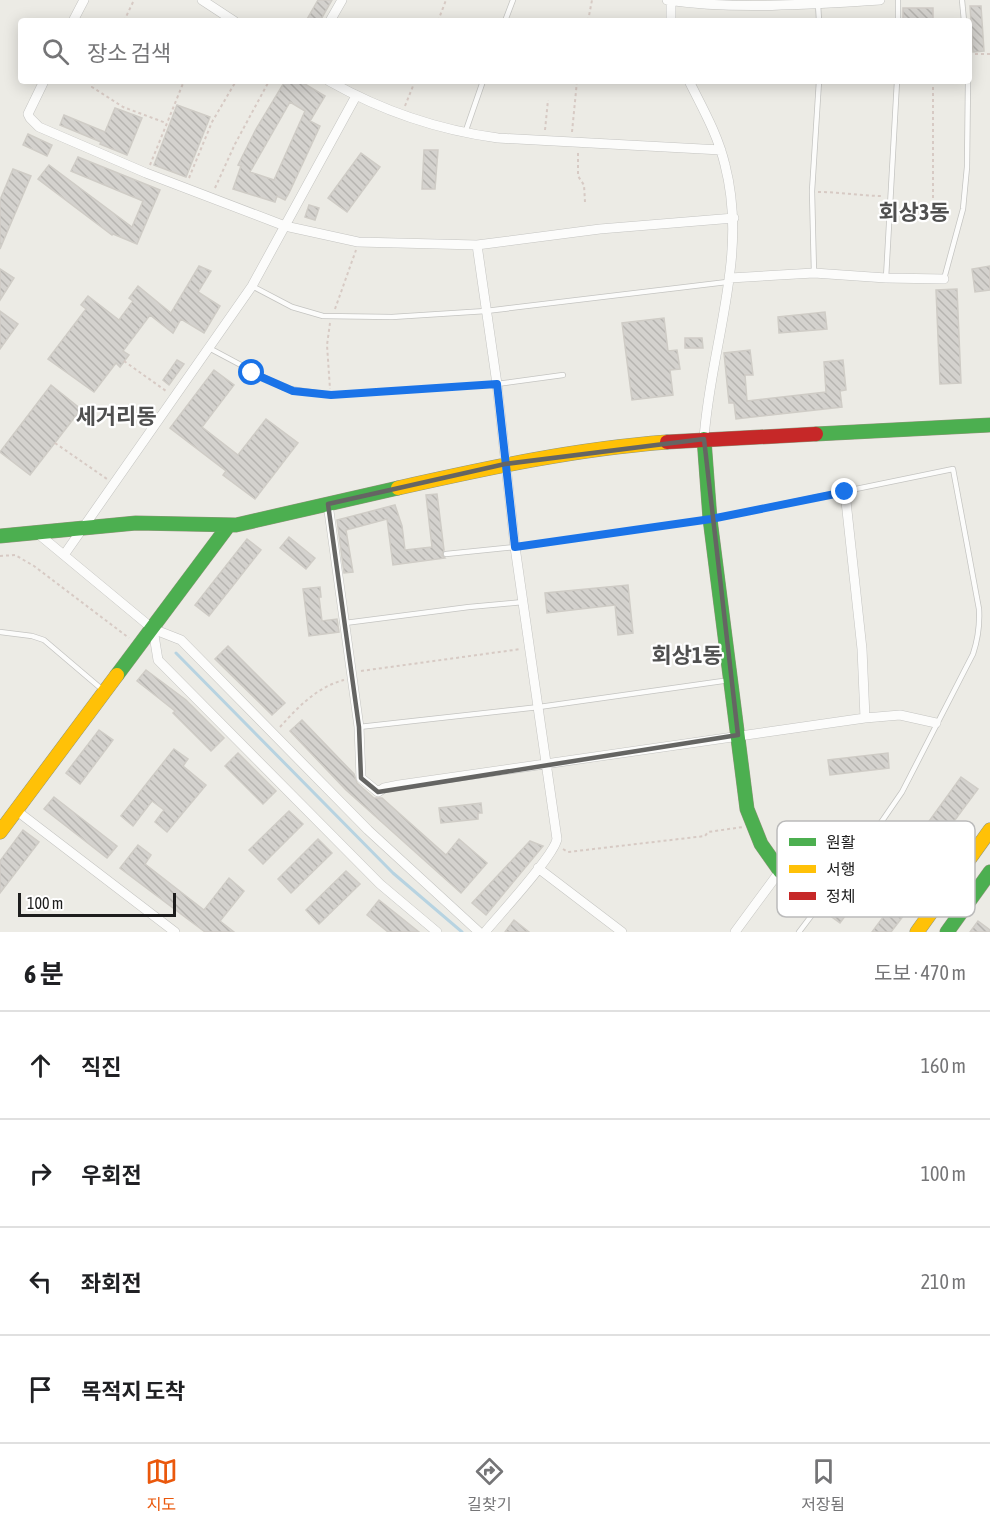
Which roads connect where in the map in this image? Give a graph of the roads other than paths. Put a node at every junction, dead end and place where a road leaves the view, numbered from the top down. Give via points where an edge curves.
1 (84, 0) edge
2 (202, 0) edge
3 (342, 0) edge
4 (513, 0) edge
5 (669, 0) edge
6 (880, 0) edge
7 (898, 0) edge
8 (962, 0) edge
9 (748, 2) edge
10 (818, 4) junction
11 (75, 18) edge
12 (229, 18) edge
13 (332, 18) edge
14 (506, 18) edge
15 (671, 18) edge
16 (819, 18) edge
17 (898, 18) edge
18 (964, 18) edge
19 (43, 84) edge
20 (334, 84) edge
21 (482, 84) edge
22 (690, 84) edge
23 (819, 84) edge
24 (897, 84) edge
25 (968, 84) edge
26 (356, 96) junction
27 (465, 133) junction
28 (721, 150) junction
29 (734, 218) junction
30 (285, 226) junction
31 (477, 245) junction
32 (814, 273) junction
33 (886, 278) junction
34 (944, 279) joint
35 (730, 280) junction
36 (252, 286) junction
37 (486, 311) junction
38 (209, 348) junction
39 (563, 375) dead end
40 (497, 384) junction
41 (990, 425) edge
42 (704, 439) junction
43 (505, 464) junction
44 (845, 492) junction
45 (328, 504) junction
46 (711, 519) junction
47 (229, 525) junction
48 (81, 528) junction
49 (36, 532) junction
50 (0, 536) edge
51 (515, 547) junction
52 (446, 554) dead end
53 (64, 555) junction
54 (523, 602) junction
55 (345, 624) junction
56 (153, 628) junction
57 (0, 632) edge
58 (730, 680) junction
59 (106, 692) junction
60 (539, 707) junction
61 (865, 718) junction
62 (936, 723) junction
63 (359, 727) junction
64 (738, 735) junction
65 (547, 763) junction
66 (17, 811) junction
67 (882, 821) edge
68 (990, 830) edge
69 (0, 832) edge
70 (975, 851) edge
71 (777, 867) edge
72 (538, 868) junction
73 (990, 872) edge
74 (777, 875) edge
75 (975, 893) edge
76 (810, 917) edge
77 (928, 917) edge
78 (958, 917) edge
79 (175, 932) edge
80 (437, 932) edge
81 (478, 932) edge
82 (485, 932) edge
83 (622, 932) edge
84 (735, 932) edge
85 (799, 932) edge
86 (917, 932) edge
87 (947, 932) edge

1 - 11 street
2 - 12 street
3 - 13 street
4 - 14 lane
5 - 9 street
5 - 15 street
6 - 10 street
7 - 17 lane
8 - 18 lane
9 - 10 street
10 - 16 lane
19 - 30 street via 28,114 39,127
20 - 26 street
21 - 27 lane
22 - 28 street
23 - 32 lane via 812,191
24 - 33 lane
25 - 34 lane via 963,209
26 - 27 street via 431,125
26 - 30 street
27 - 28 street
28 - 29 street
29 - 31 street via 600,229
29 - 35 street
30 - 31 street via 358,242
30 - 36 street
31 - 37 street
32 - 33 street
32 - 35 street
33 - 34 street
35 - 37 lane
35 - 42 street via 706,403
36 - 37 lane via 292,307 323,316 392,317
36 - 38 street
37 - 40 street
38 - 40 lane via 284,388 302,392 331,395
38 - 48 street
39 - 40 lane
40 - 43 street
41 - 42 street
42 - 43 street via 612,446
42 - 46 street
43 - 45 street
43 - 51 street
44 - 46 lane
44 - 61 street via 862,649
44 - 62 lane via 953,469 980,633
45 - 47 street
45 - 55 street
46 - 51 lane
46 - 58 street
47 - 48 street via 166,523
47 - 56 street
48 - 49 street
48 - 53 street
49 - 50 street
49 - 53 street
51 - 52 lane
51 - 54 street
53 - 56 street
54 - 55 lane
54 - 60 street
55 - 63 street
56 - 59 street
56 - 80 street via 158,660 380,884
56 - 81 street via 181,640 368,830
57 - 59 lane via 44,640
58 - 60 lane
58 - 64 street
59 - 66 street
60 - 63 lane
60 - 65 street
61 - 62 street via 900,715
61 - 64 street
62 - 67 lane via 902,792
63 - 65 street via 361,778 378,792
64 - 65 street
64 - 71 street via 744,794 753,826
65 - 72 street via 556,845
66 - 69 street
66 - 79 street
68 - 70 street
72 - 82 street
72 - 83 street
73 - 75 street
74 - 84 street
76 - 85 lane
77 - 86 street
78 - 87 street

